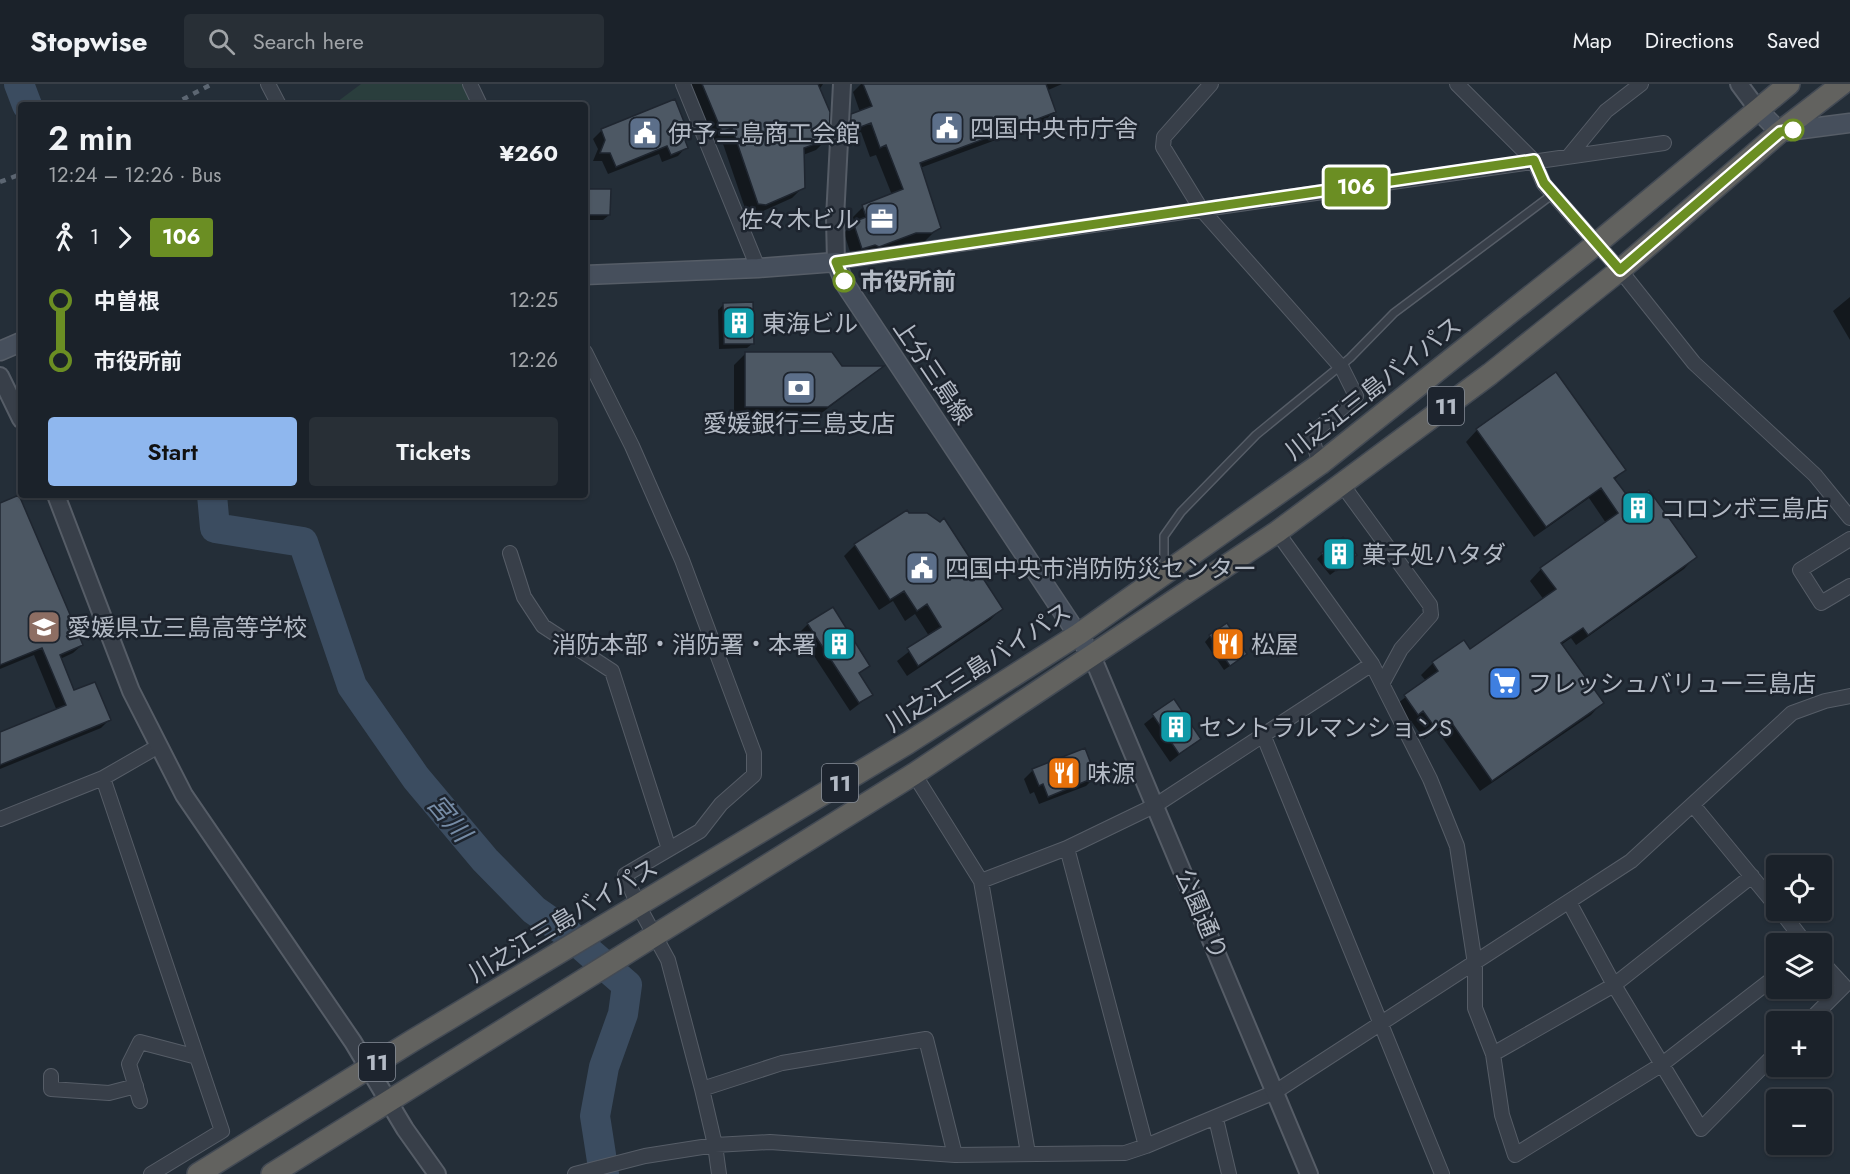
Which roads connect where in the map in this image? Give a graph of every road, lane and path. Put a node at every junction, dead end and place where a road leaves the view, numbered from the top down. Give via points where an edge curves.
1 (268, 84) edge
2 (470, 84) edge
3 (683, 84) edge
4 (842, 84) edge
5 (1211, 84) edge
6 (1457, 84) edge
7 (1641, 84) edge
8 (1739, 84) edge
9 (1790, 84) edge
10 (1842, 84) edge
11 (277, 102) edge
12 (479, 102) edge
13 (1759, 111) junction
14 (1850, 123) edge
15 (1780, 132) junction
16 (1664, 143) dead end
17 (1569, 156) junction
18 (1534, 160) junction
19 (1552, 194) junction
20 (1201, 209) junction
21 (1596, 245) junction
22 (836, 262) junction
23 (758, 268) junction
24 (1620, 270) junction
25 (588, 275) edge
26 (18, 343) edge
27 (0, 351) edge
28 (588, 358) edge
29 (1340, 366) junction
30 (0, 376) edge
31 (18, 412) edge
32 (1320, 464) junction
33 (1341, 483) junction
34 (57, 498) edge
35 (1850, 518) edge
36 (1277, 532) junction
37 (1850, 539) edge
38 (510, 553) dead end
39 (1164, 574) junction
40 (1850, 586) edge
41 (1078, 634) junction
42 (1092, 656) junction
43 (1372, 664) junction
44 (1382, 684) junction
45 (1850, 696) edge
46 (1264, 736) junction
47 (157, 747) junction
48 (914, 774) junction
49 (103, 778) junction
50 (1156, 805) junction
51 (1693, 806) junction
52 (0, 819) edge
53 (1067, 848) junction
54 (669, 849) junction
55 (1752, 876) junction
56 (981, 881) junction
57 (1766, 894) edge
58 (1569, 902) junction
59 (638, 905) junction
60 (1788, 921) edge
61 (1798, 933) edge
62 (654, 936) junction
63 (1475, 964) junction
64 (1832, 972) edge
65 (1766, 984) edge
66 (1614, 985) junction
67 (1832, 998) edge
68 (1831, 999) edge
69 (1819, 1011) edge
70 (1381, 1023) junction
71 (1493, 1054) junction
72 (197, 1057) junction
73 (1766, 1063) edge
74 (1661, 1065) junction
75 (369, 1067) junction
76 (51, 1076) dead end
77 (136, 1086) junction
78 (702, 1089) junction
79 (1275, 1092) junction
80 (140, 1101) dead end
81 (388, 1101) junction
82 (1216, 1119) junction
83 (715, 1145) junction
84 (1146, 1146) junction
85 (1028, 1153) junction
86 (955, 1155) junction
87 (151, 1174) edge
88 (198, 1174) edge
89 (272, 1174) edge
90 (437, 1174) edge
91 (575, 1174) edge
92 (719, 1174) edge
93 (1229, 1174) edge
94 (1309, 1174) edge
95 (1442, 1174) edge

1 - 11 street
2 - 12 street
3 - 23 street
4 - 22 street
5 - 20 street via 1164,137 1162,147
6 - 18 street
7 - 17 street via 1606,111
8 - 13 street
9 - 13 highway, 川之江三島バイパス / 11
10 - 15 highway, 11
13 - 15 main road
13 - 21 highway, 川之江三島バイパス / 11
14 - 15 main road
15 - 24 highway, 11
16 - 17 street
17 - 18 street
18 - 19 street
18 - 20 street
19 - 21 street
19 - 29 lane via 1394,313
20 - 22 street
20 - 29 street
21 - 24 street
21 - 32 highway, 川之江三島バイパス / 11
22 - 23 main road
22 - 41 main road, 上分三島線 via 845,284
23 - 25 main road
24 - 33 highway, 11 via 1490,374
24 - 35 street via 1694,363 1815,475
26 - 27 main road
28 - 54 street via 682,560 754,753 754,775 700,831
29 - 32 street via 1356,396 1311,435
29 - 39 lane via 1256,435 1181,512 1164,536
30 - 31 street
32 - 39 highway, 川之江三島バイパス / 11
33 - 36 highway, 11
33 - 44 street via 1430,605 1431,615 1401,649
34 - 47 street via 131,691
36 - 42 highway, 11
36 - 43 street
37 - 40 street via 1800,570 1821,603
38 - 54 street via 524,597 543,626 612,671
39 - 41 highway, 川之江三島バイパス / 11
41 - 42 main road, 上分三島線
41 - 59 highway, 川之江三島バイパス / 11 via 908,743
42 - 48 highway, 11
42 - 50 street, 公園通り
43 - 44 street
43 - 46 street
44 - 63 street via 1430,779 1457,846
45 - 51 street via 1792,713
46 - 50 street
46 - 70 street
47 - 49 street
47 - 75 street via 184,795
48 - 56 street
48 - 62 highway, 11
49 - 52 street
49 - 72 street
50 - 53 street
50 - 79 street, 公園通り
51 - 55 street
51 - 58 street via 1631,861
53 - 56 street
53 - 84 street
54 - 59 street via 626,875
55 - 57 street
55 - 66 street
56 - 85 street
58 - 63 street
58 - 66 street
59 - 62 street
59 - 75 highway, 川之江三島バイパス / 11
60 - 61 street
62 - 78 street via 668,960
62 - 81 highway, 11
63 - 70 street
63 - 71 street via 1475,1008
64 - 67 street via 1844,986
65 - 74 street
66 - 71 street
66 - 74 street
68 - 69 street
70 - 79 street
70 - 95 street
71 - 74 street via 1502,1115 1515,1155
72 - 77 street via 140,1042 129,1064
72 - 87 street via 222,1131
73 - 74 street via 1701,1129
75 - 81 street
75 - 88 highway, 川之江三島バイパス / 11
76 - 77 street via 51,1089 108,1093
77 - 80 street
78 - 83 street
78 - 86 street via 782,1063 926,1039
79 - 82 street
79 - 94 street, 公園通り
81 - 89 highway, 11
81 - 90 street
82 - 84 street
82 - 93 street
83 - 86 street via 770,1142
83 - 91 street
83 - 92 street
84 - 85 street via 1125,1153
85 - 86 street

